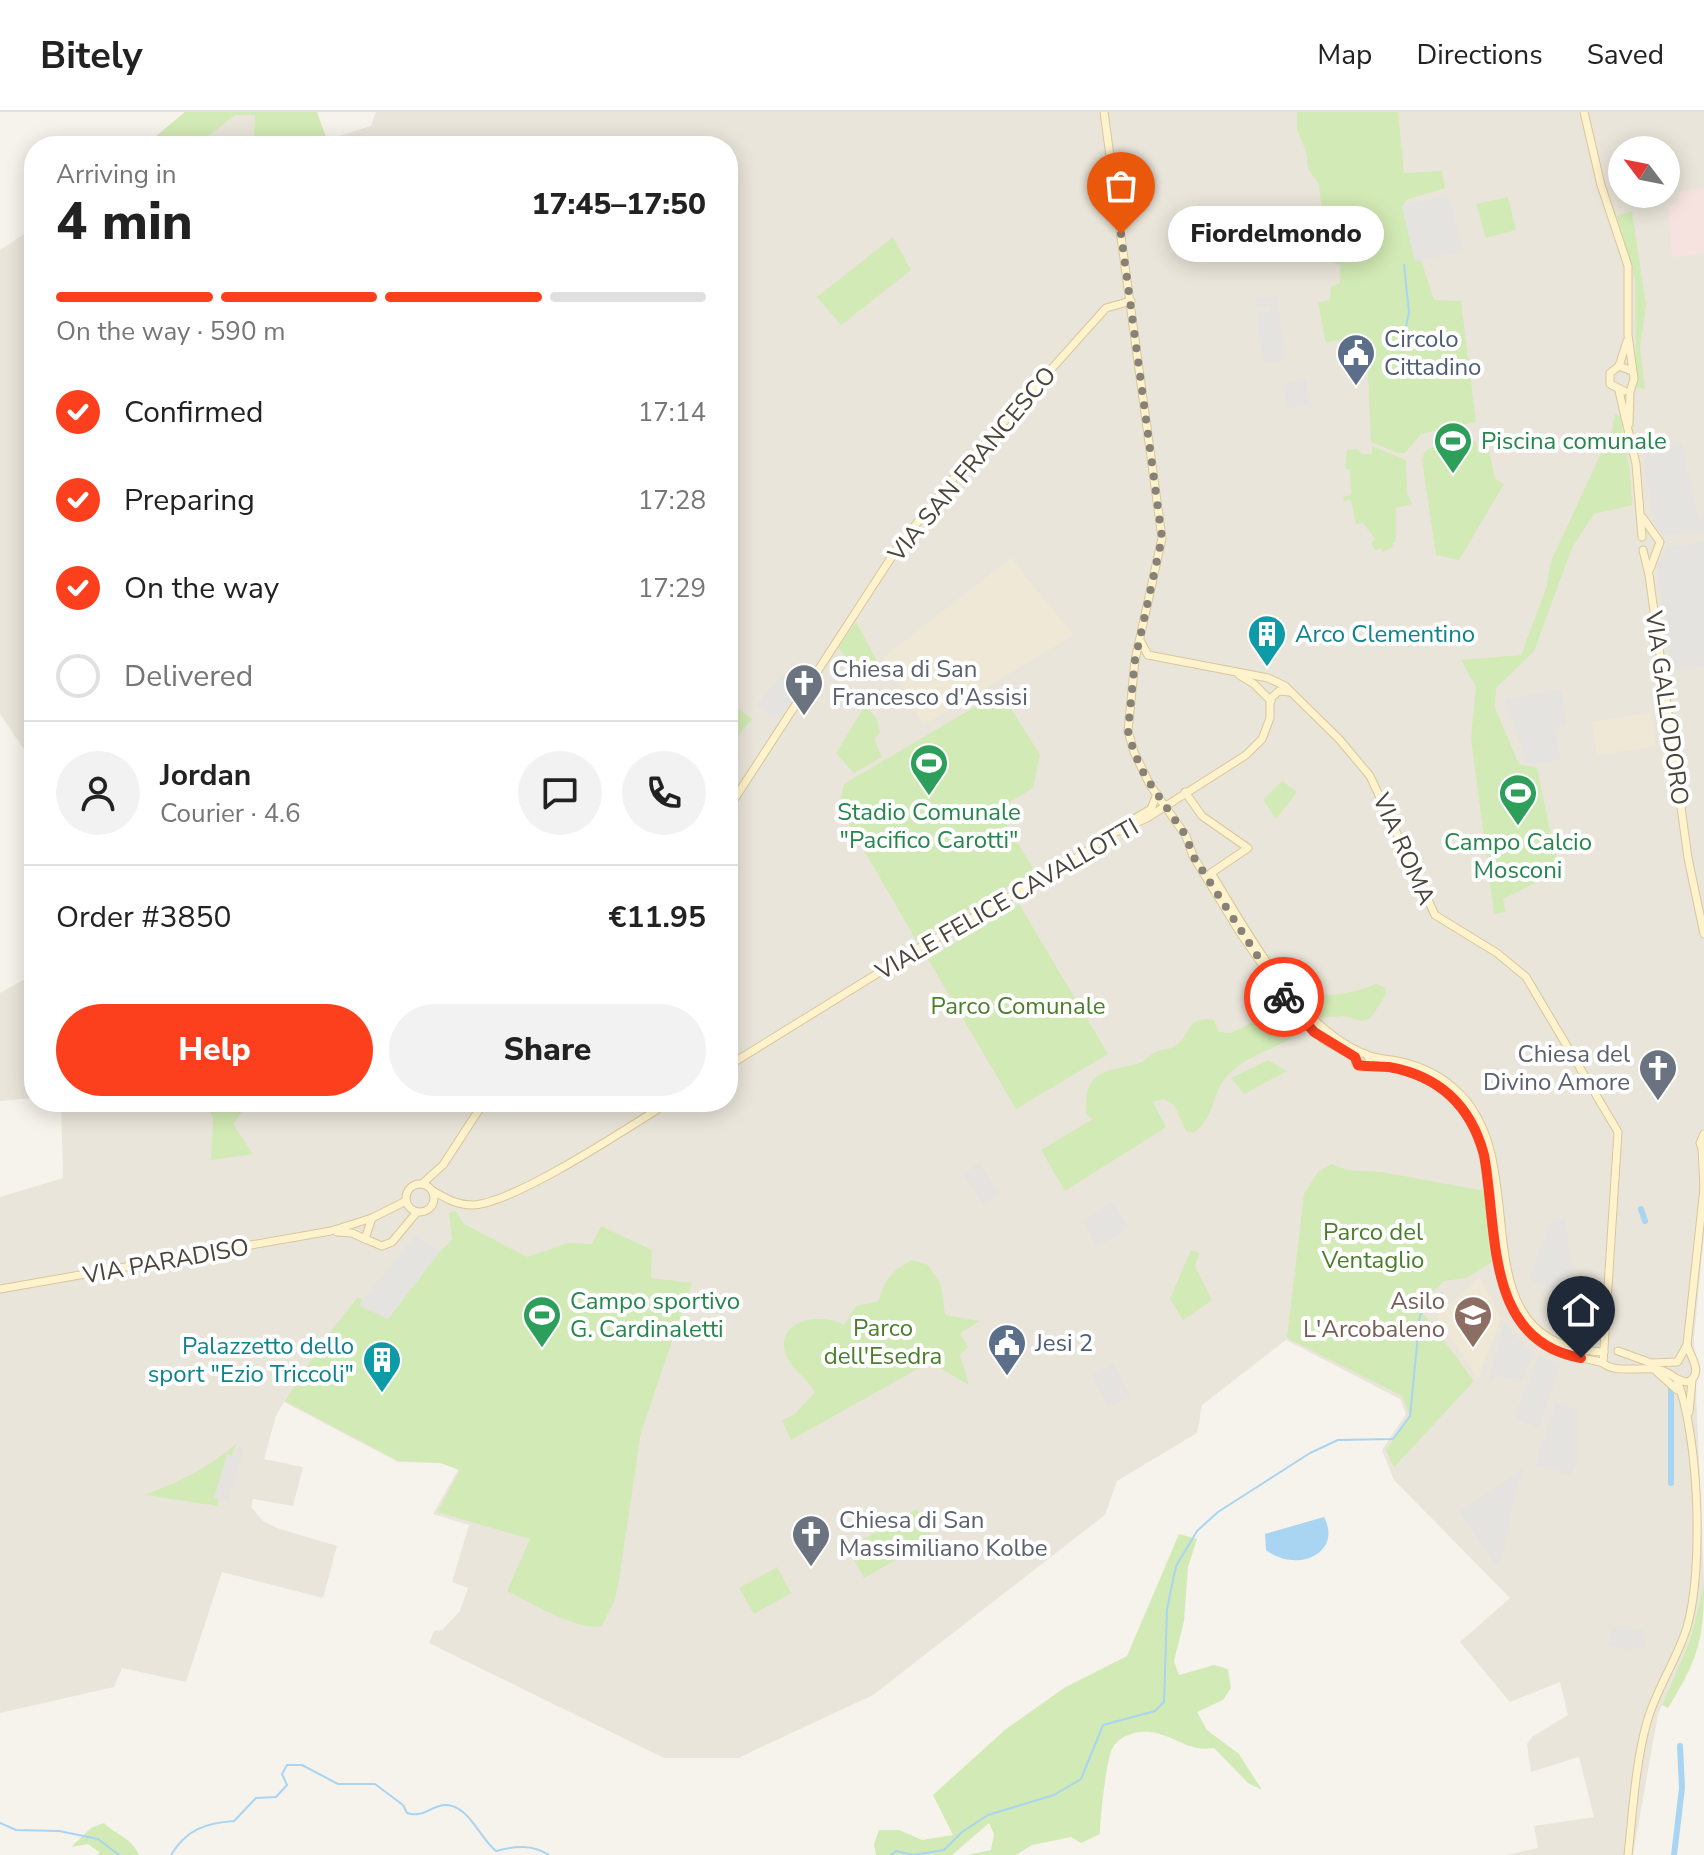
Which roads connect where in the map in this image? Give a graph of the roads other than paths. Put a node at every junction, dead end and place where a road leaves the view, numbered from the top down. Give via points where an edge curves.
1 (1104, 112) edge
2 (1584, 112) edge
3 (1131, 301) junction
4 (1628, 335) junction
5 (1619, 366) junction
6 (1632, 371) junction
7 (1631, 387) junction
8 (1619, 391) junction
9 (1629, 424) junction
10 (1643, 516) junction
11 (1652, 534) junction
12 (1642, 537) junction
13 (1643, 550) junction
14 (1654, 552) junction
15 (1649, 575) junction
16 (1141, 642) junction
17 (1148, 655) junction
18 (1135, 667) junction
19 (1238, 674) junction
20 (1290, 692) junction
21 (1271, 701) junction
22 (738, 793) edge
23 (1184, 793) junction
24 (1158, 795) junction
25 (1166, 805) junction
26 (1116, 832) junction
27 (1704, 934) edge
28 (1271, 972) junction
29 (1361, 1055) junction
30 (738, 1060) edge
31 (1367, 1065) junction
32 (477, 1112) edge
33 (652, 1112) edge
34 (1704, 1134) edge
35 (1703, 1150) edge
36 (1492, 1180) junction
37 (429, 1188) junction
38 (1704, 1188) edge
39 (406, 1201) junction
40 (417, 1212) junction
41 (372, 1218) junction
42 (331, 1231) junction
43 (365, 1239) junction
44 (0, 1289) edge
45 (1516, 1310) junction
46 (1605, 1327) junction
47 (1687, 1345) junction
48 (1617, 1350) junction
49 (1604, 1351) junction
50 (1692, 1361) junction
51 (1678, 1362) junction
52 (1603, 1363) junction
53 (1617, 1366) junction
54 (1652, 1369) junction
55 (1676, 1378) junction
56 (1692, 1381) junction
57 (1684, 1404) junction
58 (1688, 1423) junction
59 (1628, 1855) edge

1 - 3 main road
2 - 4 main road via 1628,266
3 - 16 main road via 1162,538
3 - 22 main road, VIA SAN FRANCESCO via 1106,308 900,544
4 - 5 main road
4 - 6 main road, VIA GALLODORO
5 - 6 main road
5 - 8 main road, VIA GALLODORO via 1609,380
6 - 7 main road, VIA GALLODORO
7 - 8 main road
7 - 9 main road, VIA GALLODORO
8 - 9 main road, VIA GALLODORO
9 - 10 main road, VIA GALLODORO
10 - 11 main road, VIA GALLODORO
10 - 12 main road, VIA GALLODORO
11 - 12 main road
11 - 14 main road, VIA GALLODORO via 1660,542
12 - 13 main road, VIA GALLODORO
13 - 14 main road
13 - 15 main road, VIA GALLODORO
14 - 15 main road, VIA GALLODORO
15 - 27 main road, VIA GALLODORO via 1688,858
16 - 17 main road
16 - 18 main road
17 - 18 main road
17 - 19 main road
18 - 24 main road via 1128,731
19 - 20 main road, VIA ROMA via 1268,678
19 - 21 main road
20 - 21 main road via 1279,691
20 - 46 main road, VIA ROMA via 1370,776 1435,915 1526,977 1618,1132
21 - 23 main road, VIALE FELICE CAVALLOTTI via 1268,726 1258,744
23 - 24 main road
23 - 25 main road, VIALE FELICE CAVALLOTTI
23 - 28 main road via 1202,816 1248,848 1211,873
24 - 25 main road
24 - 26 main road via 1151,809
25 - 26 main road, VIALE FELICE CAVALLOTTI
25 - 28 main road via 1199,866
26 - 30 main road, VIALE FELICE CAVALLOTTI
28 - 29 main road via 1338,1045
29 - 31 main road
29 - 31 main road via 1358,1065
29 - 36 main road via 1417,1066 1460,1093 1483,1126
31 - 36 main road via 1423,1076 1456,1099 1479,1135
32 - 37 main road
33 - 37 main road via 516,1192 477,1205 455,1204
34 - 35 main road
35 - 38 main road
36 - 45 main road
37 - 39 main road via 409,1188
37 - 40 main road via 434,1200 430,1208
38 - 47 main road
39 - 40 main road
39 - 41 main road, VIA PARADISO
40 - 43 main road via 392,1242 382,1246
41 - 42 main road, VIA PARADISO
41 - 43 main road
42 - 43 main road
42 - 44 main road, VIA PARADISO
45 - 49 main road via 1559,1345
45 - 52 main road via 1525,1330 1548,1348
46 - 48 main road
46 - 49 main road, VIA ROMA
47 - 50 main road
47 - 51 main road
48 - 49 main road
48 - 51 main road via 1651,1363
48 - 53 main road
49 - 52 main road, VIA ROMA
50 - 51 main road
50 - 56 main road via 1697,1370
51 - 55 main road via 1673,1369
52 - 53 main road
53 - 54 main road
54 - 55 main road
54 - 57 main road via 1670,1380
55 - 56 main road
55 - 57 main road
56 - 58 main road
57 - 58 main road
58 - 59 main road via 1696,1586 1686,1631 1650,1713

